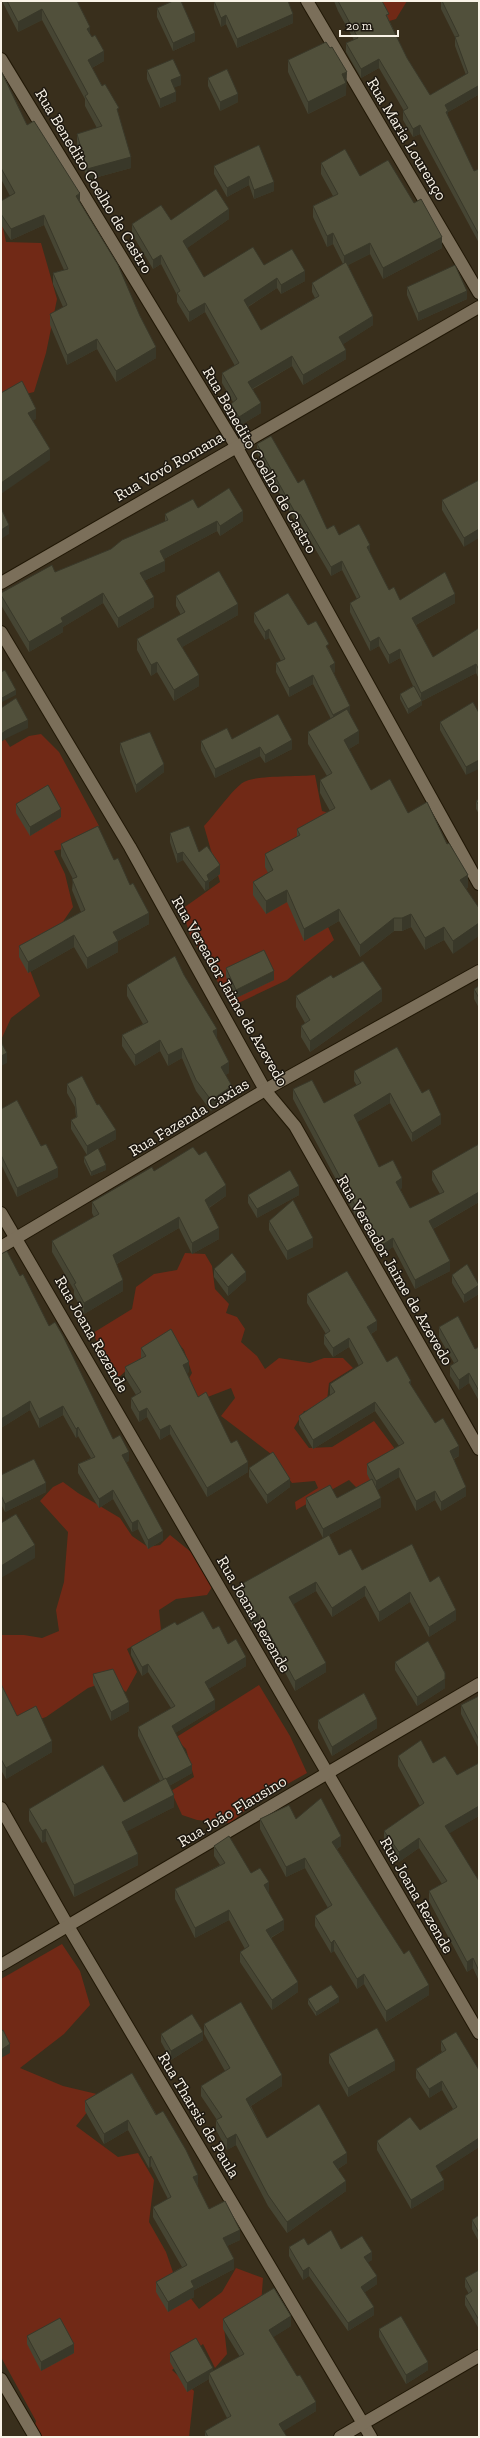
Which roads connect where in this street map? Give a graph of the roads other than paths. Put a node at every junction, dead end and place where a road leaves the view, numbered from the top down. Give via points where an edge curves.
1 (307, 1) edge
2 (1, 59) edge
3 (479, 293) edge
4 (479, 307) edge
5 (236, 446) junction
6 (1, 583) edge
7 (1, 632) edge
8 (479, 884) edge
9 (479, 971) edge
10 (265, 1090) junction
11 (1, 1213) edge
12 (17, 1238) junction
13 (1, 1247) edge
14 (479, 1449) edge
15 (479, 1684) edge
16 (327, 1772) junction
17 (1, 1808) edge
18 (68, 1926) junction
19 (1, 1965) edge
20 (479, 2033) edge
21 (479, 2356) edge
22 (1, 2379) edge
23 (363, 2423) junction
24 (35, 2437) edge
25 (340, 2437) edge
26 (371, 2437) edge

1 - 3 street, Rua Maria Lourenço
2 - 5 street, Rua Benedito Coelho de Castro
4 - 5 street, Rua Vovó Romana
5 - 6 street, Rua Vovó Romana
5 - 8 street, Rua Benedito Coelho de Castro
7 - 10 street, Rua Vereador Jaime de Azevedo via 130,847
9 - 10 street, Rua Fazenda Caxias
10 - 12 street, Rua Fazenda Caxias
10 - 14 street, Rua Vereador Jaime de Azevedo via 295,1126
11 - 12 street, Rua Joana Rezende
12 - 13 street, Rua Fazenda Caxias
12 - 16 street, Rua Joana Rezende
15 - 16 street, Rua João Flausino
16 - 18 street, Rua João Flausino
16 - 20 street, Rua Joana Rezende
17 - 18 street, Rua Tharsis de Paula
18 - 19 street, Rua João Flausino
18 - 23 street, Rua Tharsis de Paula
21 - 23 street
22 - 24 street
23 - 25 street
23 - 26 street, Rua Tharsis de Paula

